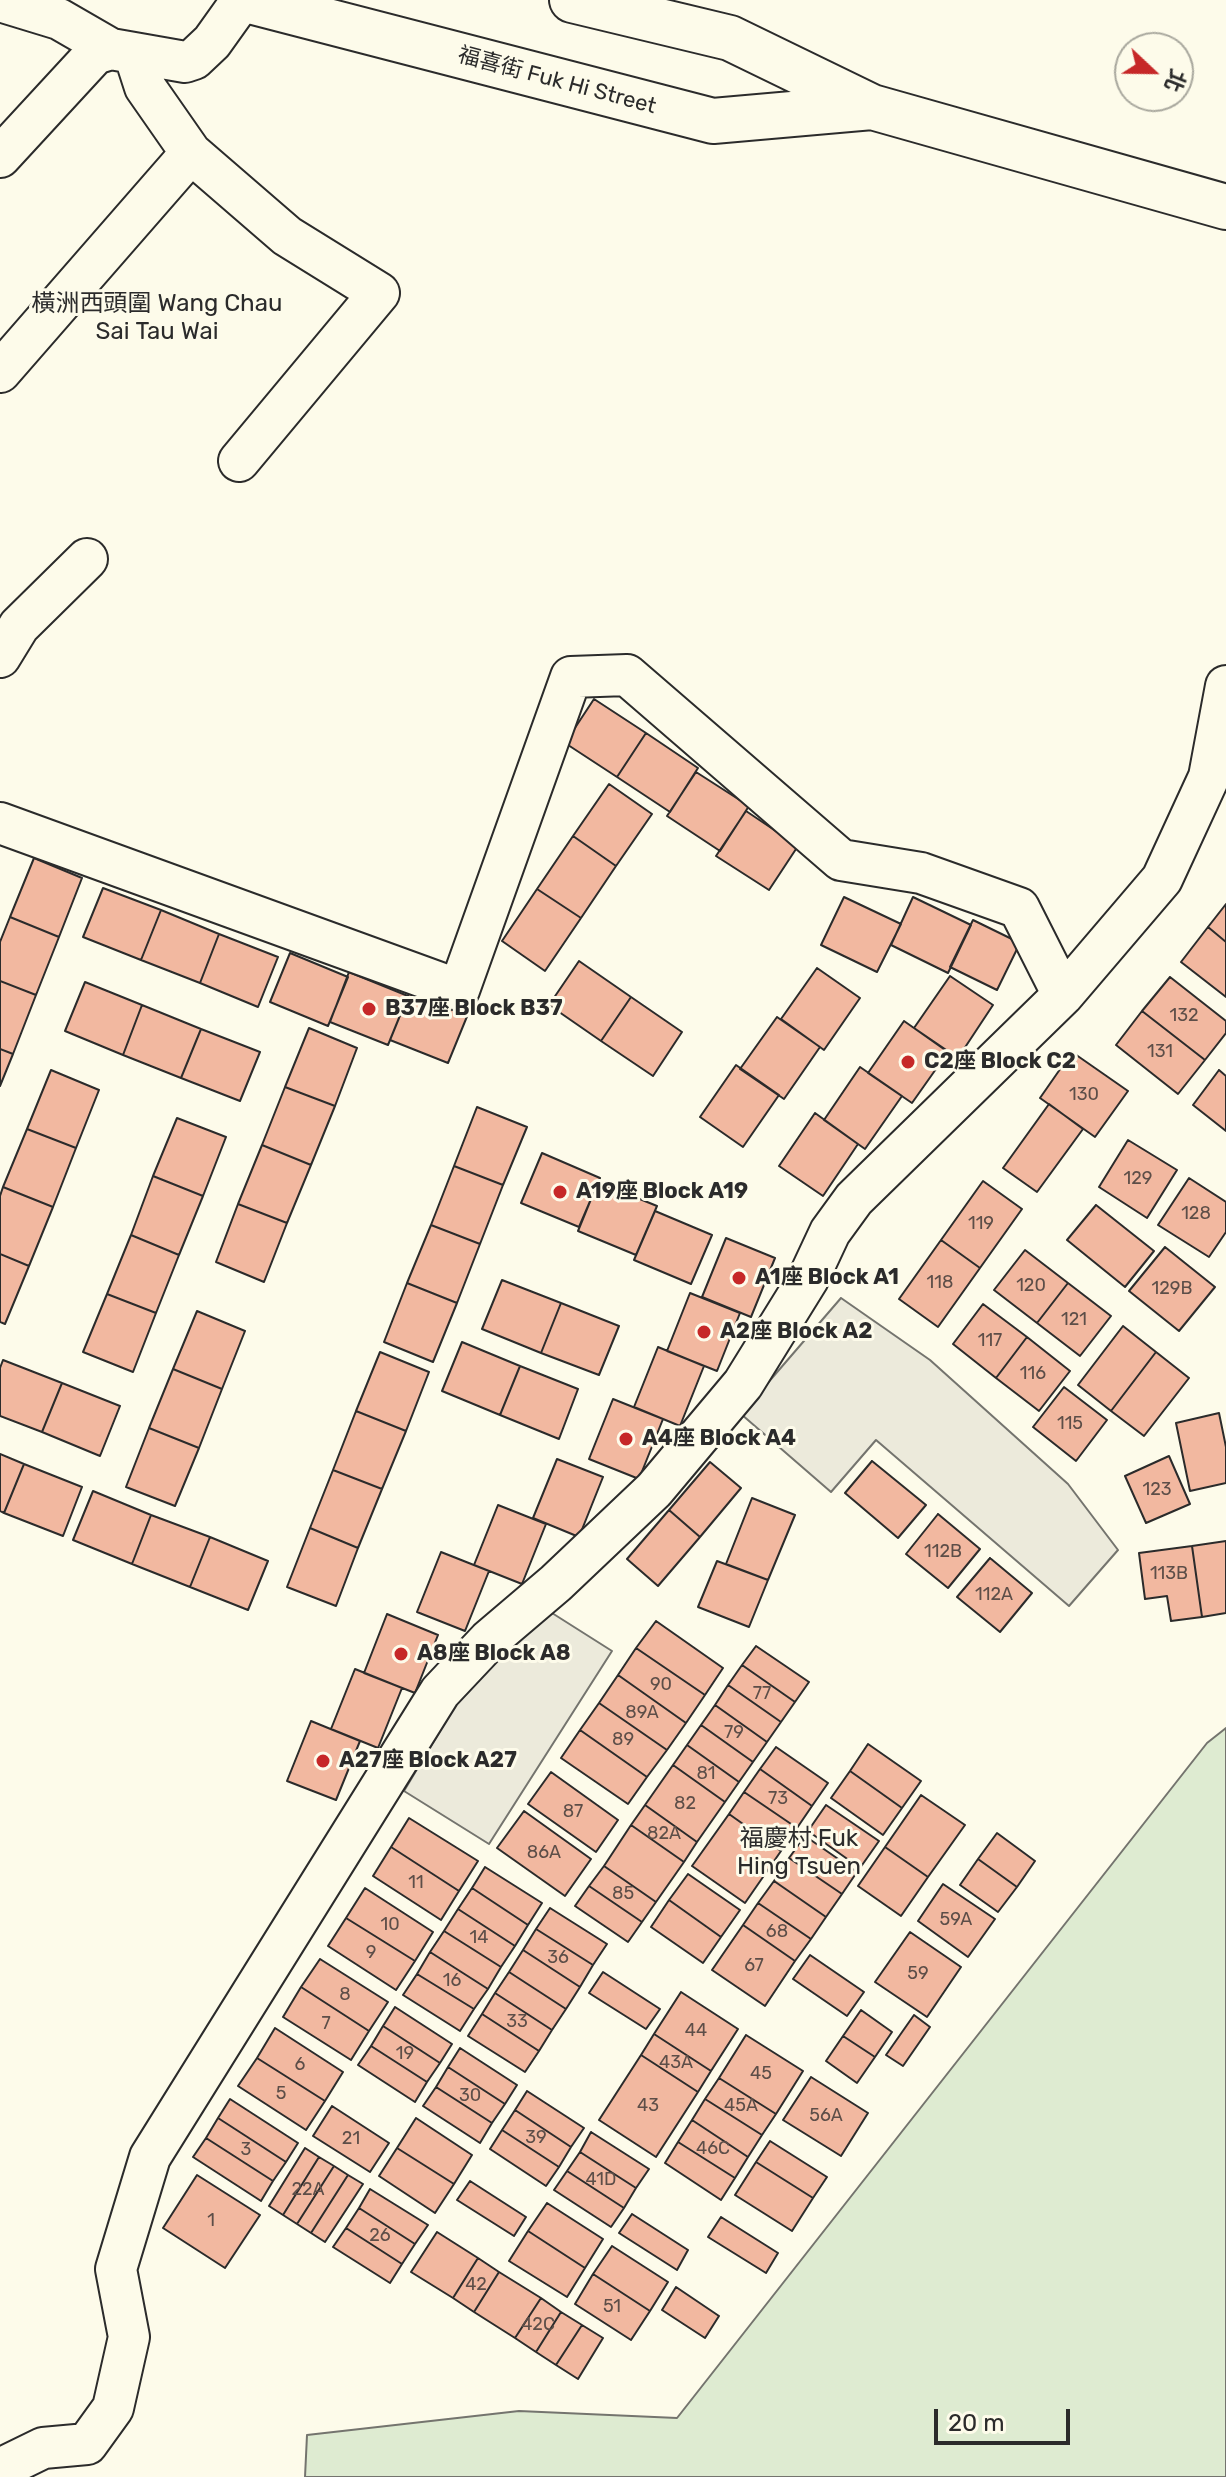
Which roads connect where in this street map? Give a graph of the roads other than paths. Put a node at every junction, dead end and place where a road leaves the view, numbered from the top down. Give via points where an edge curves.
1 (244, 0) edge
2 (572, 0) edge
3 (0, 1) edge
4 (122, 51) junction
5 (872, 107) junction
6 (191, 153) junction
7 (0, 157) edge
8 (1226, 207) edge
9 (0, 372) edge
10 (239, 461) dead end
11 (87, 559) dead end
12 (6, 628) edge
13 (1226, 686) edge
14 (0, 823) edge
15 (1063, 995) junction
16 (0, 2469) edge

1 - 4 street via 194,59
1 - 5 street, 福喜街 Fuk Hi Street via 713,121
2 - 5 street, 福喜街 Fuk Hi Street via 730,38
3 - 4 street via 59,19
4 - 6 street
4 - 7 street via 95,54
5 - 8 street, 福喜街 Fuk Hi Street
6 - 9 street
6 - 10 street via 287,236 379,293
11 - 12 street
13 - 15 street via 1209,777 1162,879
14 - 15 street via 459,990 571,677 627,675 841,860 921,873 1019,908
15 - 16 street via 854,1199 743,1384 654,1490 489,1640 440,1692 150,2157 116,2269 129,2337 113,2408 87,2444 43,2448

